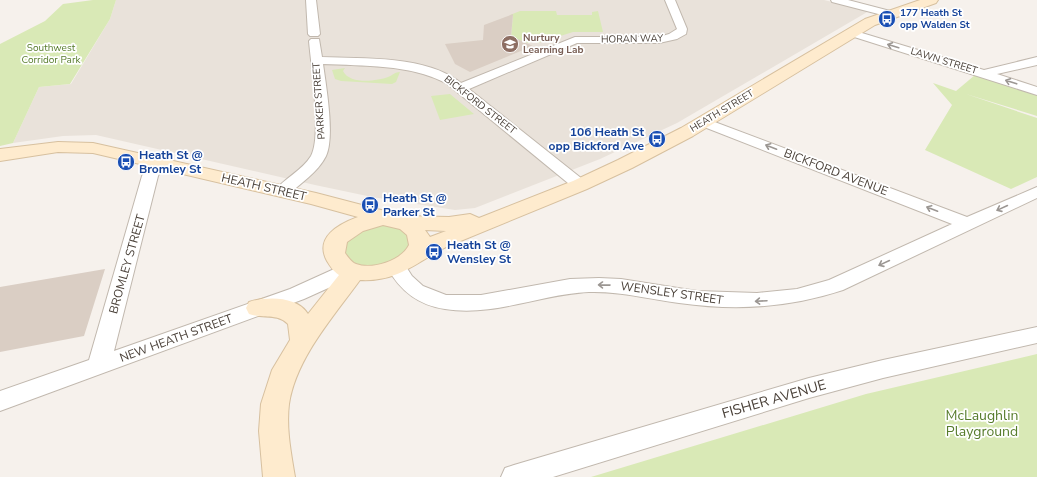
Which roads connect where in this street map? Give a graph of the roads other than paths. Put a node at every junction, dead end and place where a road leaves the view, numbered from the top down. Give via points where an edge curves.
1 (311, 0) edge
2 (670, 0) edge
3 (836, 0) edge
4 (932, 0) edge
5 (890, 14) junction
6 (852, 33) junction
7 (316, 60) junction
8 (1037, 61) edge
9 (984, 74) junction
10 (460, 88) junction
11 (1037, 90) edge
12 (704, 122) junction
13 (0, 155) edge
14 (157, 163) junction
15 (580, 185) junction
16 (282, 192) junction
17 (1037, 192) edge
18 (316, 199) junction
19 (507, 214) junction
20 (383, 218) junction
21 (404, 222) junction
22 (968, 224) junction
23 (341, 235) junction
24 (414, 254) junction
25 (396, 268) junction
26 (352, 271) junction
27 (258, 308) junction
28 (1037, 335) edge
29 (303, 342) junction
30 (99, 366) junction
31 (0, 401) edge
32 (280, 477) edge
33 (514, 477) edge

1 - 7 street, PARKER STREET
2 - 10 street, HORAN WAY via 682,29 677,36 653,40 572,41
3 - 5 street
4 - 5 main road, HEATH STREET
5 - 6 main road, HEATH STREET
9 -> 6 street, LAWN STREET
6 - 12 main road, HEATH STREET
7 - 10 street, BICKFORD STREET via 421,68 445,77
7 - 16 street, PARKER STREET via 322,150
8 - 9 street, LAWN STREET
11 -> 9 street
10 - 15 street, BICKFORD STREET
12 - 15 main road, HEATH STREET
22 -> 12 street, BICKFORD AVENUE
13 - 14 main road, HEATH STREET via 76,147 97,149
14 - 16 main road, HEATH STREET
14 - 30 street, BROMLEY STREET via 150,176
15 - 19 main road, HEATH STREET
16 - 18 main road, HEATH STREET
17 -> 22 street, WENSLEY STREET
18 - 20 main road, HEATH STREET
18 - 23 main road, HEATH STREET via 338,220
19 - 21 main road, HEATH STREET via 448,224
19 - 24 main road, HEATH STREET
20 - 21 main road
20 - 23 main road via 359,223
21 - 24 main road via 418,233 420,240
22 -> 25 street, WENSLEY STREET via 836,285 802,296 763,301 699,299 603,284 560,287 482,302 457,303 422,295 408,285
23 - 26 main road via 334,250 336,258
24 - 25 main road
25 - 26 main road via 376,272
26 - 27 street, NEW HEATH STREET
26 - 29 main road
27 - 29 main road via 277,307 291,311 301,322
27 - 30 street, NEW HEATH STREET
28 - 33 street, FISHER AVENUE via 809,388
29 - 32 main road via 284,375 275,403 274,432
30 - 31 street, NEW HEATH STREET

